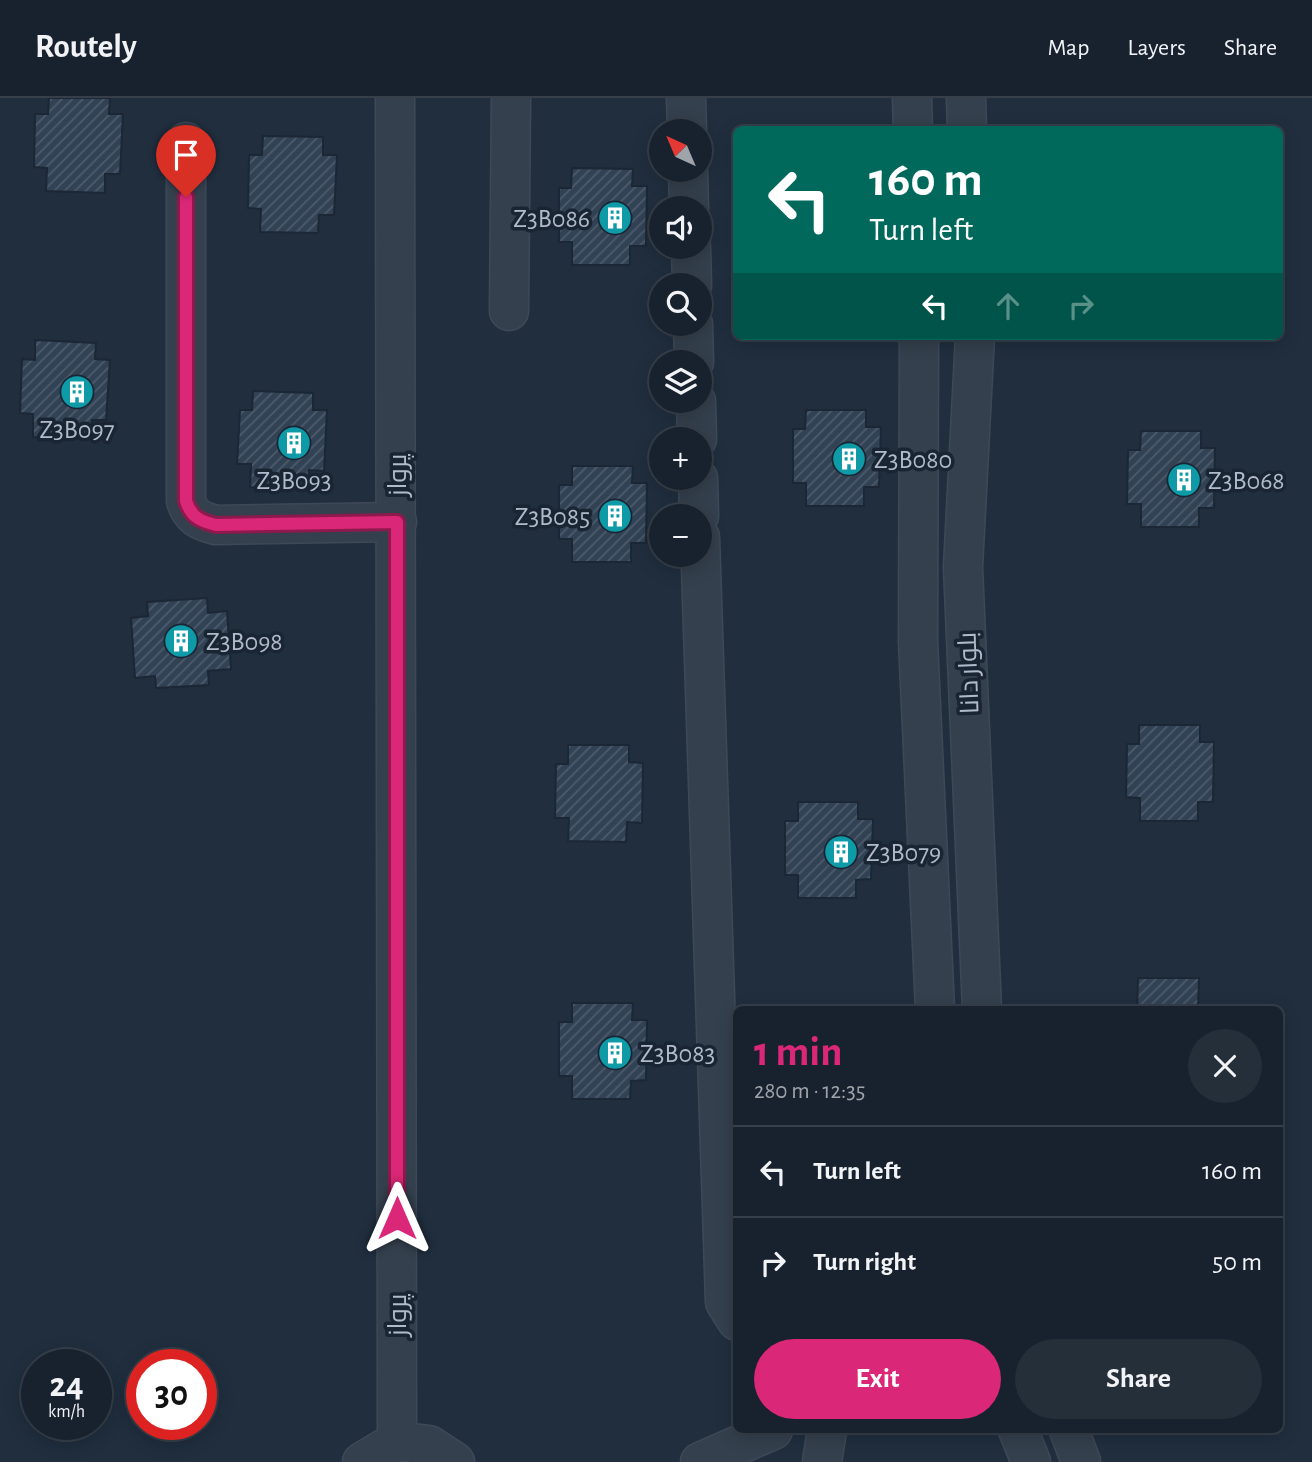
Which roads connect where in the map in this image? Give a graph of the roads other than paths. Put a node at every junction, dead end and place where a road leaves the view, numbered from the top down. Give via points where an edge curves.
1 (395, 98) edge
2 (510, 98) edge
3 (686, 98) edge
4 (912, 98) edge
5 (965, 98) edge
6 (687, 119) edge
7 (913, 126) edge
8 (967, 126) edge
9 (187, 142) dead end
10 (509, 311) dead end
11 (919, 340) edge
12 (975, 340) edge
13 (397, 522) junction
14 (701, 567) edge
15 (934, 1006) edge
16 (982, 1006) edge
17 (733, 1315) edge
18 (766, 1433) edge
19 (827, 1433) edge
20 (1019, 1433) edge
21 (1070, 1433) edge
22 (397, 1441) junction
23 (362, 1462) edge
24 (455, 1462) edge
25 (700, 1462) edge
26 (822, 1462) edge
27 (1031, 1462) edge
28 (1082, 1462) edge

1 - 13 street, پرواز
2 - 10 street
3 - 6 street
4 - 7 street
5 - 8 street
9 - 13 street via 186,501 190,513 216,525
11 - 15 street, بلوار دانا via 918,641
12 - 16 street, بلوار دانا via 963,568
13 - 22 street, پرواز
14 - 17 street via 725,1302
18 - 25 street
19 - 26 street
20 - 27 street
21 - 28 street
22 - 23 street
22 - 24 street via 429,1445

